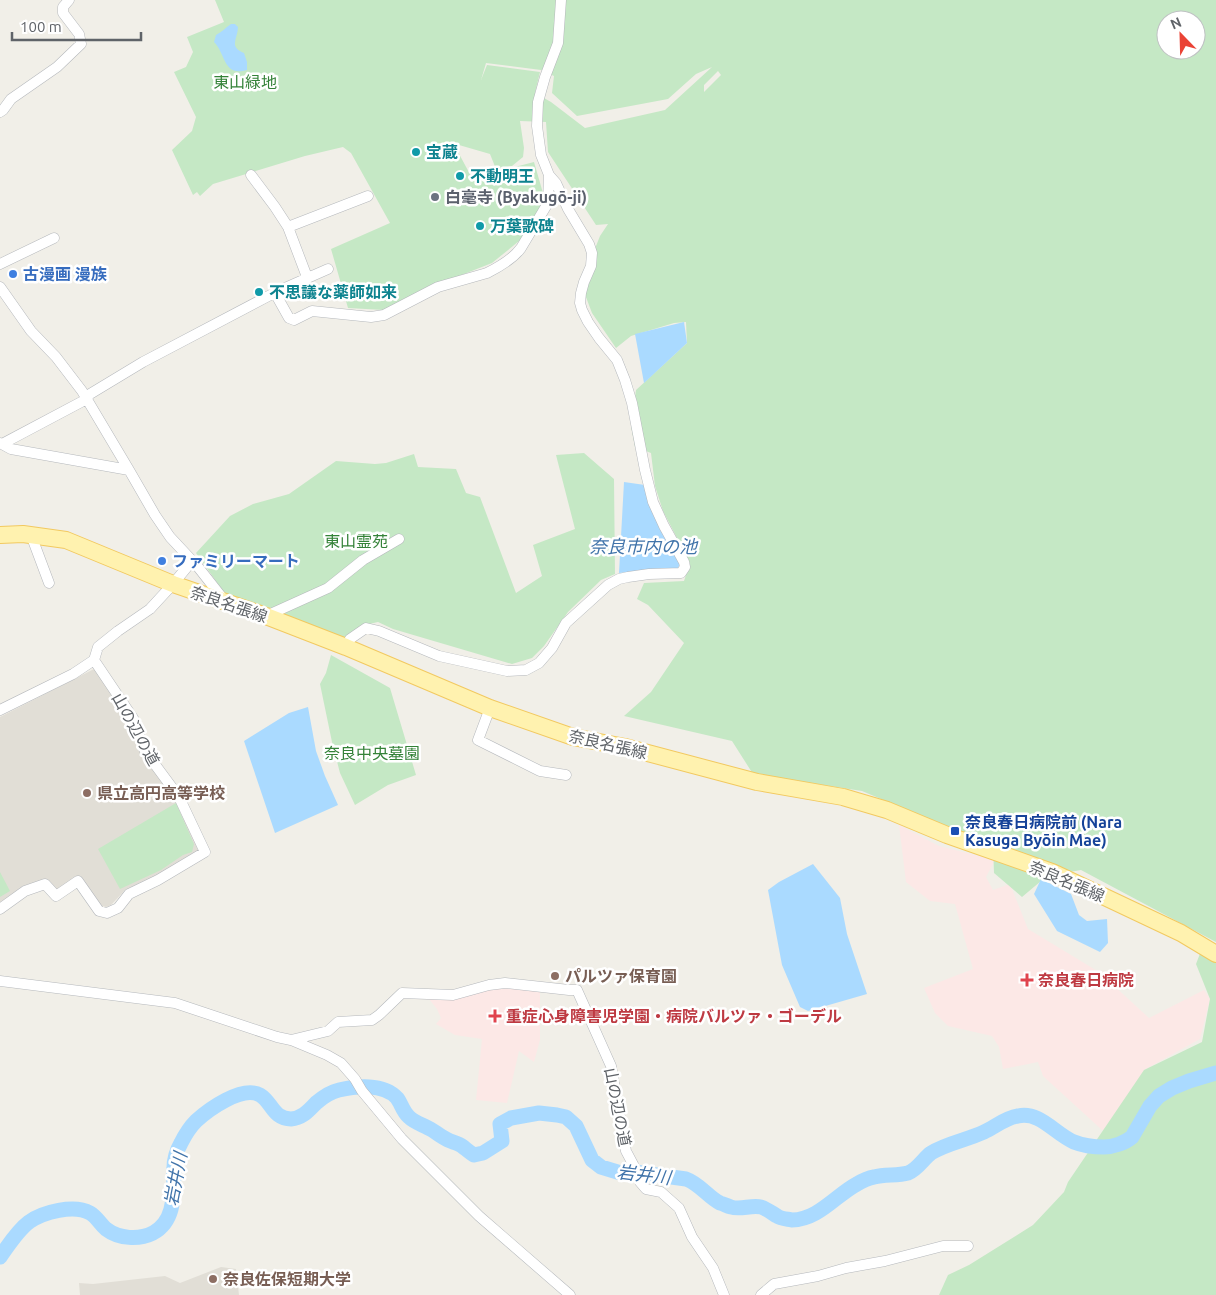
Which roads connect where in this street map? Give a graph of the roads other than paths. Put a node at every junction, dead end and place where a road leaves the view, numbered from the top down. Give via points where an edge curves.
1 (69, 0) edge
2 (561, 0) edge
3 (0, 112) edge
4 (251, 175) dead end
5 (549, 175) junction
6 (368, 196) dead end
7 (288, 227) junction
8 (54, 238) dead end
9 (0, 264) edge
10 (328, 269) dead end
11 (307, 277) junction
12 (0, 287) edge
13 (274, 294) junction
14 (86, 398) junction
15 (1, 443) edge
16 (129, 470) junction
17 (0, 535) edge
18 (31, 535) junction
19 (399, 540) dead end
20 (192, 561) junction
21 (49, 583) dead end
22 (173, 584) junction
23 (226, 603) junction
24 (266, 616) junction
25 (346, 647) junction
26 (94, 660) junction
27 (490, 708) junction
28 (0, 710) edge
29 (566, 775) dead end
30 (0, 909) edge
31 (1216, 954) edge
32 (0, 981) edge
33 (291, 1040) junction
34 (968, 1246) dead end
35 (570, 1295) edge
36 (724, 1295) edge
37 (761, 1295) edge

1 - 3 street via 63,7 63,13 79,34 81,44 57,67 11,99
2 - 5 street via 558,43 538,102 538,136
4 - 7 street
5 - 13 street via 548,203 521,248 487,273 438,287 384,315 371,317 312,311 294,320 288,318
5 - 25 street via 589,244 592,266 581,293 582,310 617,360 626,380 653,502 685,567 681,573 628,577 608,585 566,624 539,663 526,670 507,671 440,656 366,628 350,639
6 - 7 street
7 - 11 street
8 - 9 street
10 - 11 street
11 - 13 street
12 - 14 street
13 - 14 street via 143,362
14 - 15 street
14 - 16 street
15 - 16 street via 11,450
16 - 20 street via 155,515
17 - 18 main road, 奈良名張線
18 - 21 street
18 - 22 main road, 奈良名張線 via 66,540
19 - 24 street via 363,560 328,588
20 - 22 street
20 - 23 street
22 - 23 main road, 奈良名張線
22 - 26 street via 150,609 98,647
23 - 24 main road, 奈良名張線
24 - 25 main road, 奈良名張線
25 - 27 main road, 奈良名張線
26 - 28 street
26 - 30 street, 山の辺の道 via 133,718 145,751 180,797 204,852 129,894 118,908 108,913 99,911 78,882 56,896 46,884 25,891
27 - 29 street via 478,740 540,771
27 - 31 main road, 奈良名張線 via 573,737 757,782 843,797 887,810 1052,872 1181,932
32 - 33 street via 175,1003
33 - 35 street via 341,1064 402,1139 479,1216
33 - 36 street, 山の辺の道 via 328,1031 338,1022 372,1020 402,993 453,995 506,984 577,990 611,1066 626,1151 640,1182 646,1189 661,1192 679,1208 713,1268
34 - 37 street via 943,1246 774,1284

